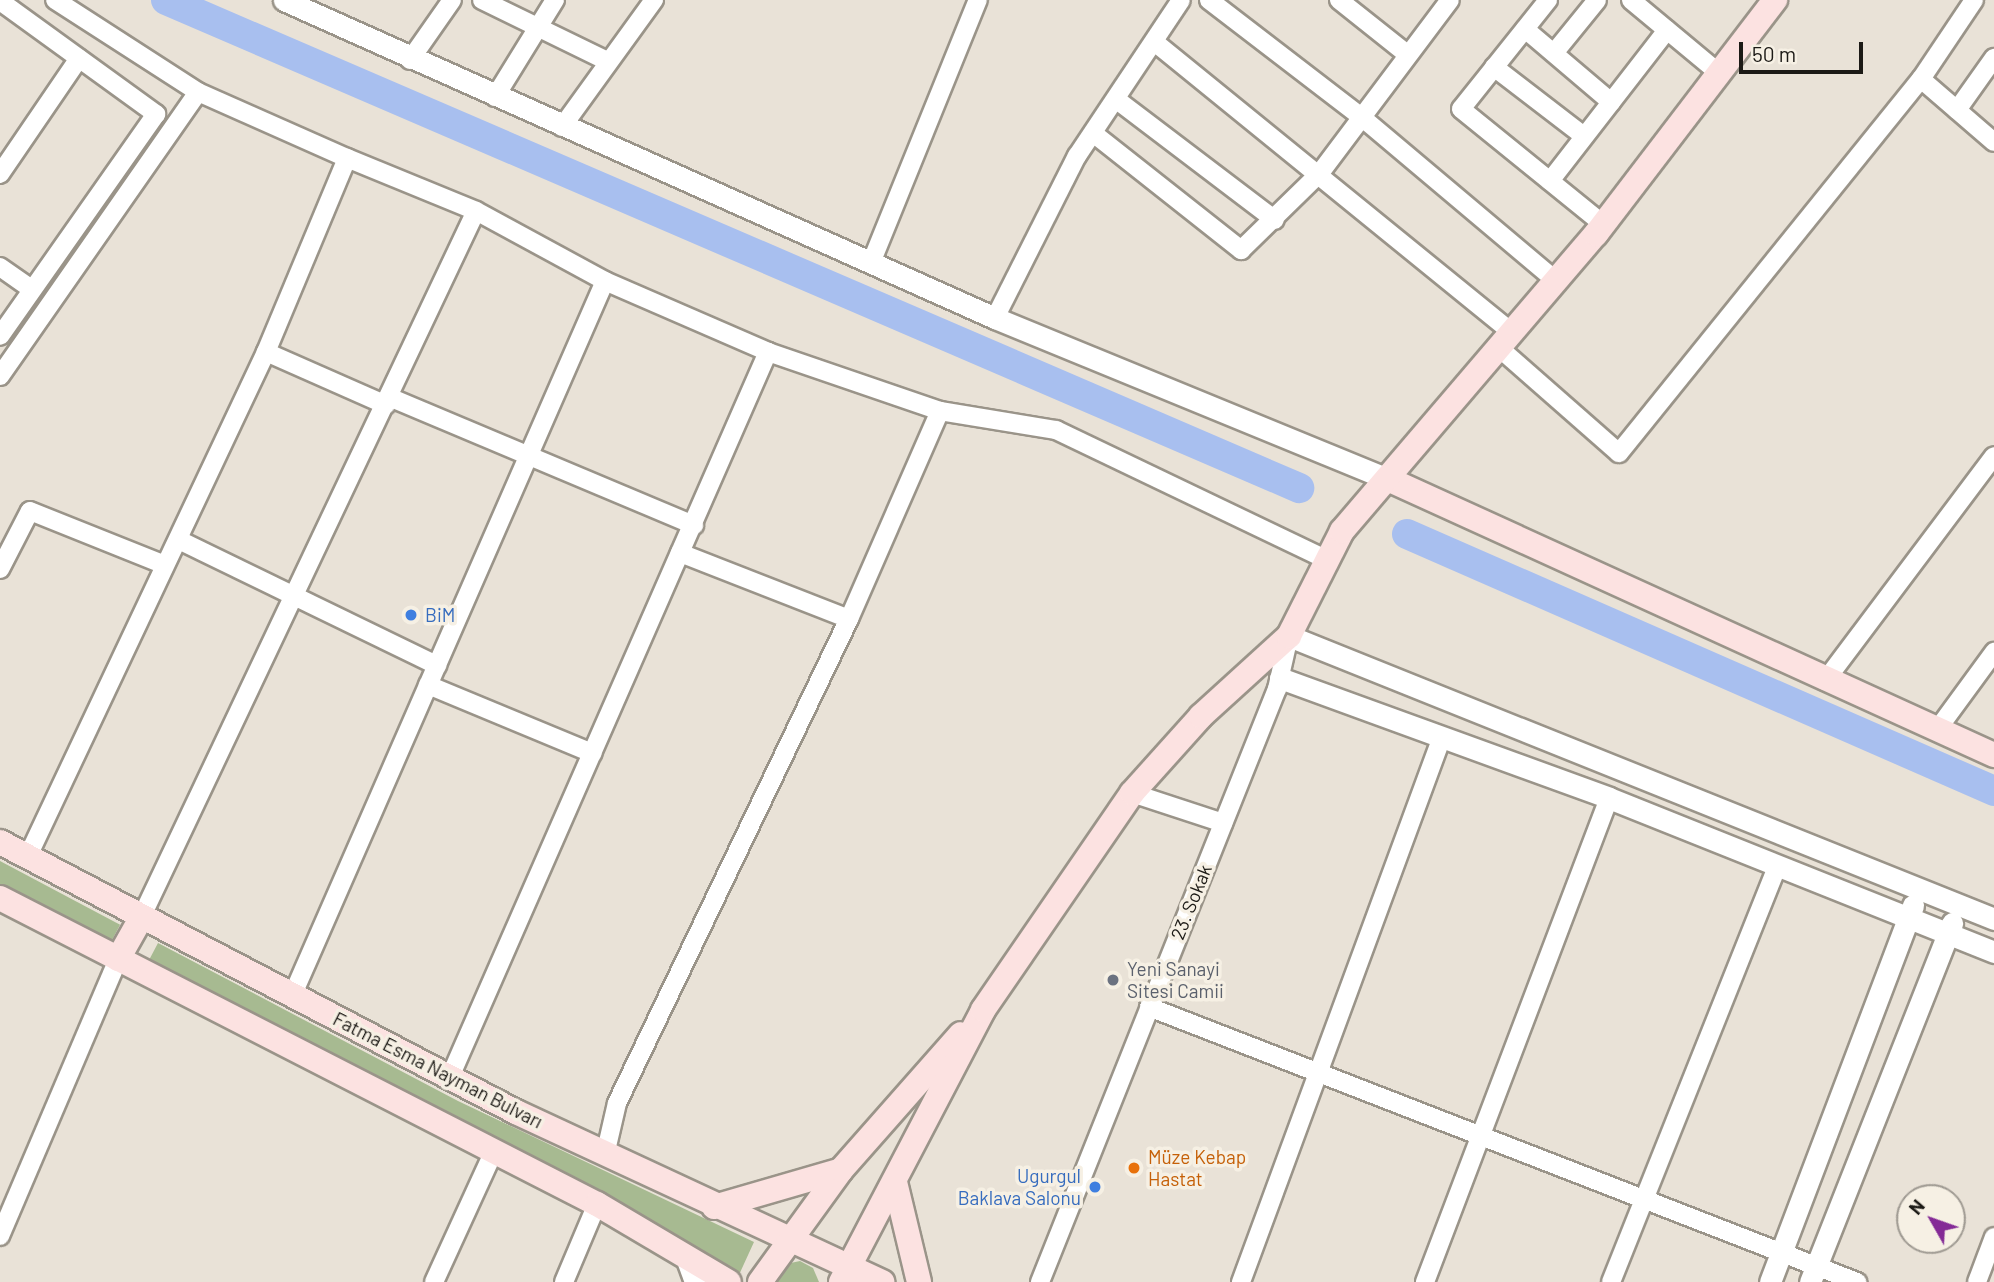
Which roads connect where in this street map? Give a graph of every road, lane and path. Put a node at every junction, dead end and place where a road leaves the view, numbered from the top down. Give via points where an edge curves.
1 (55, 0) edge
2 (284, 0) edge
3 (452, 0) edge
4 (482, 0) edge
5 (555, 0) edge
6 (654, 0) edge
7 (978, 0) edge
8 (1181, 0) edge
9 (1209, 0) edge
10 (1339, 0) edge
11 (1450, 0) edge
12 (1548, 0) edge
13 (1597, 0) edge
14 (1631, 0) edge
15 (1974, 0) edge
16 (1767, 3) edge
17 (1, 4) edge
18 (534, 29) junction
19 (1525, 30) junction
20 (1667, 30) junction
21 (1157, 44) junction
22 (1554, 53) junction
23 (1407, 54) junction
24 (79, 58) junction
25 (1994, 58) edge
26 (410, 60) junction
27 (607, 61) junction
28 (1494, 67) junction
29 (1719, 73) junction
30 (1921, 79) junction
31 (198, 92) junction
32 (495, 97) junction
33 (1117, 100) junction
34 (1611, 102) junction
35 (1957, 110) junction
36 (1359, 115) junction
37 (562, 127) junction
38 (1093, 133) junction
39 (1584, 136) junction
40 (1994, 142) edge
41 (347, 158) junction
42 (1320, 173) junction
43 (0, 174) edge
44 (1550, 181) junction
45 (476, 211) junction
46 (1275, 220) junction
47 (1604, 224) junction
48 (871, 263) junction
49 (0, 267) edge
50 (1555, 280) junction
51 (605, 281) junction
52 (32, 289) junction
53 (995, 318) junction
54 (0, 335) edge
55 (1503, 338) junction
56 (266, 352) junction
57 (768, 352) junction
58 (0, 376) edge
59 (387, 401) junction
60 (940, 411) junction
61 (1994, 456) edge
62 (531, 457) junction
63 (1390, 480) junction
64 (694, 525) junction
65 (179, 540) junction
66 (680, 553) junction
67 (1327, 560) junction
68 (165, 565) junction
69 (0, 569) edge
70 (296, 597) junction
71 (849, 619) junction
72 (1289, 636) junction
73 (1994, 652) edge
74 (437, 665) junction
75 (1280, 678) junction
76 (1825, 681) junction
77 (428, 685) junction
78 (1937, 730) junction
79 (1442, 737) junction
80 (592, 753) junction
81 (1994, 755) edge
82 (1132, 793) junction
83 (1609, 798) junction
84 (1223, 823) junction
85 (0, 842) edge
86 (28, 856) junction
87 (1777, 866) junction
88 (1919, 890) junction
89 (0, 898) edge
90 (1959, 906) junction
91 (141, 918) junction
92 (1908, 918) junction
93 (1994, 919) edge
94 (1948, 934) junction
95 (1994, 951) edge
96 (118, 959) junction
97 (293, 994) junction
98 (1149, 1007) junction
99 (983, 1010) junction
100 (1318, 1073) junction
101 (450, 1077) junction
102 (1481, 1136) junction
103 (494, 1153) junction
104 (605, 1155) junction
105 (841, 1170) junction
106 (895, 1182) junction
107 (1644, 1199) junction
108 (597, 1204) junction
109 (714, 1207) junction
110 (0, 1236) edge
111 (1994, 1237) edge
112 (784, 1240) junction
113 (1781, 1254) junction
114 (686, 1256) junction
115 (1813, 1274) edge
116 (846, 1275) edge
117 (434, 1282) edge
118 (564, 1282) edge
119 (695, 1282) edge
120 (729, 1282) edge
121 (760, 1282) edge
122 (883, 1282) edge
123 (919, 1282) edge
124 (1040, 1282) edge
125 (1241, 1282) edge
126 (1425, 1282) edge
127 (1611, 1282) edge
128 (1770, 1282) edge
129 (1857, 1282) edge
130 (1977, 1282) edge

1 - 31 street
2 - 26 street
3 - 26 street
4 - 18 street
5 - 18 street
6 - 27 street
7 - 48 street
8 - 21 street
9 - 36 street
10 - 23 street
11 - 23 street
12 - 19 street
13 - 22 street
14 - 20 street
15 - 30 street
16 - 29 main road
17 - 24 street
18 - 27 street
18 - 32 street
19 - 22 street
19 - 28 street
20 - 29 street
20 - 34 street
21 - 33 street
21 - 42 street
22 - 34 street
23 - 36 street
24 - 43 street
24 - 52 street via 156,114
25 - 35 street
26 - 32 street
27 - 37 street
28 - 39 street
28 - 44 street via 1461,109
29 - 47 main road
30 - 35 street
30 - 55 street via 1619,453
31 - 41 street
31 - 58 street
32 - 37 street
33 - 38 street
33 - 46 street
34 - 39 street
35 - 40 street
36 - 42 street
36 - 50 street
37 - 48 street
38 - 46 street via 1241,250
38 - 53 street
39 - 44 street
41 - 45 street
41 - 56 street
42 - 46 street
42 - 55 street
44 - 47 street
45 - 51 street
45 - 59 street
47 - 50 main road
48 - 53 street
49 - 52 street
50 - 55 main road
51 - 57 street
51 - 62 street
52 - 54 street
53 - 63 street
55 - 63 main road
56 - 59 street
56 - 65 street
57 - 60 street
57 - 64 street
59 - 62 street
59 - 70 street
60 - 67 street via 1056,430
60 - 71 street
61 - 76 street
62 - 64 street
62 - 74 street
63 - 67 main road via 1342,531
63 - 76 main road
64 - 66 street
65 - 68 street
65 - 70 street
66 - 71 street
66 - 80 street
67 - 72 main road
68 - 69 street via 30,511
68 - 86 street
70 - 74 street
70 - 91 street
71 - 104 street via 617,1103
72 - 75 street, 23. Sokak
72 - 82 main road via 1201,716
72 - 88 street
73 - 78 street
74 - 77 street
75 - 79 street
75 - 84 street, 23. Sokak
76 - 78 main road
77 - 80 street
77 - 97 street
78 - 81 main road
79 - 83 street
79 - 100 street
80 - 101 street
82 - 84 street
82 - 99 main road
83 - 87 street
83 - 102 street
84 - 98 street, 23. Sokak
85 - 86 main road, Fatma Esma Nayman Bulvarı
86 - 91 main road, Fatma Esma Nayman Bulvarı
87 - 92 street
87 - 107 street
88 - 90 street
88 - 92 street
89 - 96 main road
90 - 93 street
90 - 94 street
91 - 96 main road
91 - 97 main road, Fatma Esma Nayman Bulvarı
92 - 94 street
92 - 113 street
94 - 95 street
94 - 115 street
96 - 103 main road
96 - 110 street
97 - 101 main road, Fatma Esma Nayman Bulvarı
98 - 100 street
98 - 124 street, 23. Sokak
99 - 105 main road
99 - 106 main road
100 - 102 street
100 - 125 street
101 - 104 main road, Fatma Esma Nayman Bulvarı
102 - 107 street
102 - 126 street
103 - 108 main road
103 - 117 street
104 - 109 main road, Fatma Esma Nayman Bulvarı
105 - 109 main road
105 - 112 main road
106 - 116 main road
106 - 123 main road
107 - 113 street
107 - 127 street
108 - 114 main road
108 - 118 street
109 - 112 main road, Fatma Esma Nayman Bulvarı
111 - 130 street
112 - 116 main road, Fatma Esma Nayman Bulvarı
112 - 121 main road
113 - 115 street
113 - 128 street
114 - 119 street
114 - 120 main road
115 - 129 street
116 - 122 main road, Fatma Esma Nayman Bulvarı

